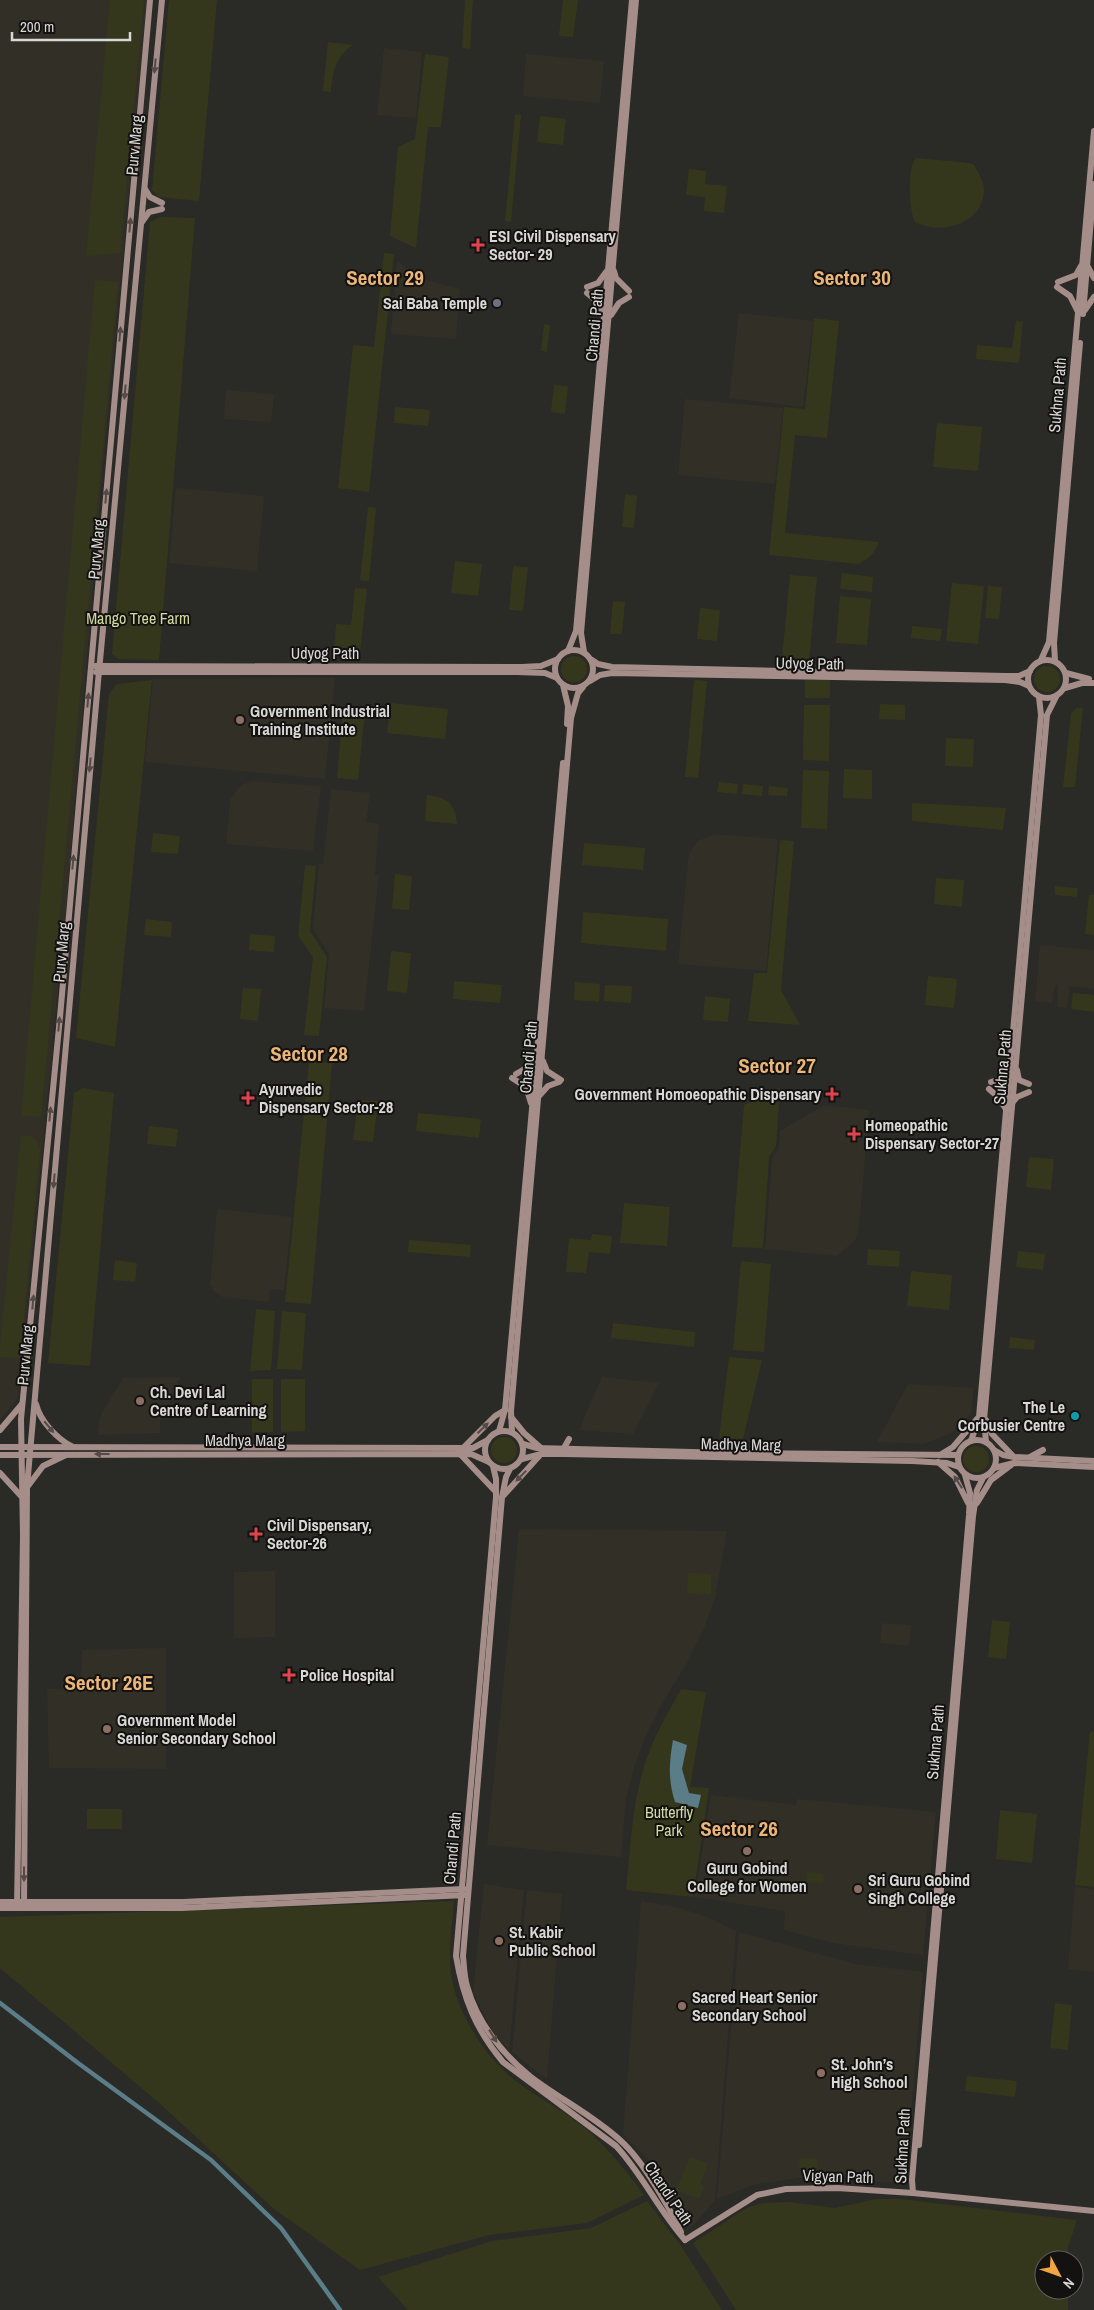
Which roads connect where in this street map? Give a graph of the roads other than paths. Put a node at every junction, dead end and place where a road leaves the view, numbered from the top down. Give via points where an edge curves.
1 (150, 0) edge
2 (162, 0) edge
3 (632, 0) edge
4 (636, 0) edge
5 (1094, 131) edge
6 (1094, 184) edge
7 (144, 185) junction
8 (141, 224) junction
9 (1085, 263) junction
10 (611, 267) junction
11 (1094, 278) edge
12 (1094, 297) edge
13 (1080, 314) junction
14 (606, 320) junction
15 (568, 651) junction
16 (584, 652) junction
17 (558, 659) junction
18 (592, 660) junction
19 (1041, 660) junction
20 (1055, 661) junction
21 (91, 669) junction
22 (99, 669) junction
23 (1030, 672) junction
24 (1066, 673) junction
25 (557, 678) junction
26 (590, 681) junction
27 (1094, 681) edge
28 (563, 685) junction
29 (1029, 686) junction
30 (583, 687) junction
31 (1065, 688) junction
32 (1039, 697) junction
33 (1056, 697) junction
34 (539, 1056) junction
35 (1013, 1063) junction
36 (1029, 1084) dead end
37 (1029, 1092) dead end
38 (539, 1096) junction
39 (1012, 1103) junction
40 (532, 1107) junction
41 (1006, 1110) junction
42 (35, 1398) junction
43 (23, 1403) junction
44 (505, 1410) junction
45 (511, 1417) junction
46 (981, 1417) junction
47 (0, 1430) edge
48 (500, 1431) junction
49 (512, 1432) junction
50 (488, 1440) junction
51 (569, 1440) dead end
52 (453, 1441) dead end
53 (971, 1441) junction
54 (986, 1442) junction
55 (523, 1444) junction
56 (21, 1446) junction
57 (0, 1447) edge
58 (31, 1447) junction
59 (74, 1447) junction
60 (447, 1448) junction
61 (564, 1448) junction
62 (994, 1450) junction
63 (1043, 1450) dead end
64 (462, 1451) junction
65 (541, 1451) junction
66 (30, 1454) junction
67 (69, 1454) junction
68 (0, 1455) edge
69 (21, 1455) junction
70 (958, 1455) junction
71 (1029, 1458) junction
72 (522, 1459) junction
73 (939, 1459) junction
74 (1014, 1460) junction
75 (1094, 1461) edge
76 (491, 1464) junction
77 (959, 1467) junction
78 (1094, 1467) edge
79 (994, 1468) junction
80 (510, 1469) junction
81 (0, 1472) edge
82 (966, 1475) junction
83 (983, 1478) junction
84 (27, 1487) junction
85 (496, 1492) junction
86 (22, 1497) junction
87 (502, 1497) junction
88 (972, 1507) junction
89 (465, 1892) junction
90 (449, 1896) junction
91 (0, 1902) edge
92 (20, 1905) junction
93 (0, 1908) edge
94 (460, 1911) junction
95 (914, 2193) junction
96 (1094, 2211) edge
97 (685, 2240) junction

21 -> 1 main road, Purv Marg
2 -> 7 main road, Purv Marg
3 - 10 main road, Chandi Path
4 - 10 main road, Chandi Path
5 - 9 main road, Sukhna Path
6 - 9 main road, Sukhna Path
7 - 8 main road, Purv Marg
7 - 8 main road via 150,197 162,206 149,212
8 -> 22 main road, Purv Marg
9 - 11 main road
9 - 13 main road, Sukhna Path
9 - 13 main road via 1076,275 1058,284 1070,296
10 - 14 main road, Chandi Path
10 - 14 main road via 629,294
10 - 14 main road via 598,283 587,290 600,304
12 - 13 main road
13 - 19 main road, Sukhna Path via 1049,642
13 - 20 main road, Sukhna Path
14 - 15 main road, Chandi Path via 576,631
14 - 16 main road, Chandi Path via 581,632
15 - 16 main road
15 - 17 main road
16 - 18 main road
17 - 22 main road, Udyog Path via 541,666 522,667
17 - 25 main road via 555,665
18 - 23 main road, Udyog Path via 621,667 1006,676
18 - 26 main road via 594,673
19 - 20 main road
19 - 23 main road
20 - 24 main road
21 - 22 main road, Udyog Path
43 -> 21 main road, Purv Marg
22 - 25 main road, Udyog Path via 517,672 545,673
22 -> 42 main road, Purv Marg
23 - 29 main road
24 - 27 main road
24 - 31 main road
25 - 28 main road
26 - 29 main road, Udyog Path via 600,675 622,673 1005,680
26 - 30 main road
27 - 31 main road
28 - 30 main road
28 - 34 main road, Chandi Path via 567,717
29 - 32 main road
30 - 34 main road, Chandi Path via 578,693 572,718
31 - 33 main road
32 - 33 main road
32 - 35 main road, Sukhna Path via 1041,715
33 - 35 main road, Sukhna Path via 1047,715
34 - 38 main road, Chandi Path
34 - 38 main road via 547,1071 560,1081 548,1086
34 - 40 main road, Chandi Path
34 - 40 main road via 514,1076 526,1087
35 - 36 main road via 1019,1080
35 - 39 main road, Sukhna Path
35 - 41 main road, Sukhna Path
35 - 41 main road via 1005,1076 990,1086
37 - 39 main road
38 - 45 main road, Chandi Path
39 - 46 main road, Sukhna Path
40 - 44 main road, Chandi Path
41 - 46 main road, Sukhna Path
42 - 58 main road, Purv Marg
42 -> 59 main road via 41,1417 59,1438
43 - 47 main road
43 - 56 main road, Purv Marg
44 - 48 main road, Chandi Path
64 -> 44 main road via 495,1416
45 - 49 main road, Chandi Path
45 - 65 main road
46 - 53 main road, Sukhna Path
46 - 54 main road, Sukhna Path
46 - 73 main road
46 - 74 main road
48 - 49 main road
48 - 50 main road
49 - 55 main road
50 - 64 main road, Madhya Marg
50 - 76 main road via 485,1452
51 - 61 main road
52 - 60 main road
53 - 54 main road
53 - 70 main road via 963,1445
54 - 62 main road
55 - 65 main road, Madhya Marg
55 - 72 main road
56 - 57 main road, Madhya Marg
56 - 58 main road, Madhya Marg
56 - 69 main road, Purv Marg
58 - 59 main road, Madhya Marg
58 - 66 main road, Purv Marg
59 - 60 main road, Madhya Marg
60 - 64 main road, Madhya Marg
61 - 65 main road, Madhya Marg
61 - 73 main road, Madhya Marg
62 - 74 main road
62 - 79 main road
63 - 71 main road
64 -> 67 main road, Madhya Marg
64 - 76 main road, Madhya Marg
64 - 85 main road
65 - 72 main road, Madhya Marg
65 - 73 main road, Madhya Marg
65 -> 87 main road
66 - 67 main road, Madhya Marg
66 - 69 main road, Madhya Marg
66 - 84 main road, Purv Marg
67 - 84 main road via 43,1466
68 - 69 main road, Madhya Marg
69 - 86 main road, Purv Marg
70 - 73 main road, Madhya Marg
70 - 77 main road
71 - 74 main road
71 - 75 main road
72 - 80 main road
73 - 77 main road, Madhya Marg
88 -> 73 main road via 955,1477
74 - 78 main road
74 - 79 main road
74 - 88 main road via 991,1480
76 - 80 main road via 500,1469
76 - 85 main road, Chandi Path
77 - 82 main road
79 - 83 main road
80 - 87 main road, Chandi Path
81 - 86 main road
82 - 83 main road
82 - 88 main road, Sukhna Path
83 - 88 main road, Sukhna Path
84 -> 92 main road, Purv Marg
85 - 89 main road, Chandi Path
86 - 92 main road, Purv Marg
87 - 89 main road, Chandi Path
88 - 95 main road, Sukhna Path via 931,1948 912,2180
89 - 90 main road
89 - 92 main road
89 - 94 main road, Chandi Path
89 -> 97 main road, Chandi Path via 463,1956 467,1986 494,2041 532,2077 621,2141 637,2160
90 - 92 main road via 182,1908
90 - 94 main road via 456,1901
91 - 92 main road
92 - 93 main road
94 - 97 main road, Chandi Path via 456,1956 461,1986 488,2044 503,2062 616,2146 632,2163
95 - 96 main road, Vigyan Path
95 - 97 main road, Vigyan Path via 829,2188 768,2192 743,2202

